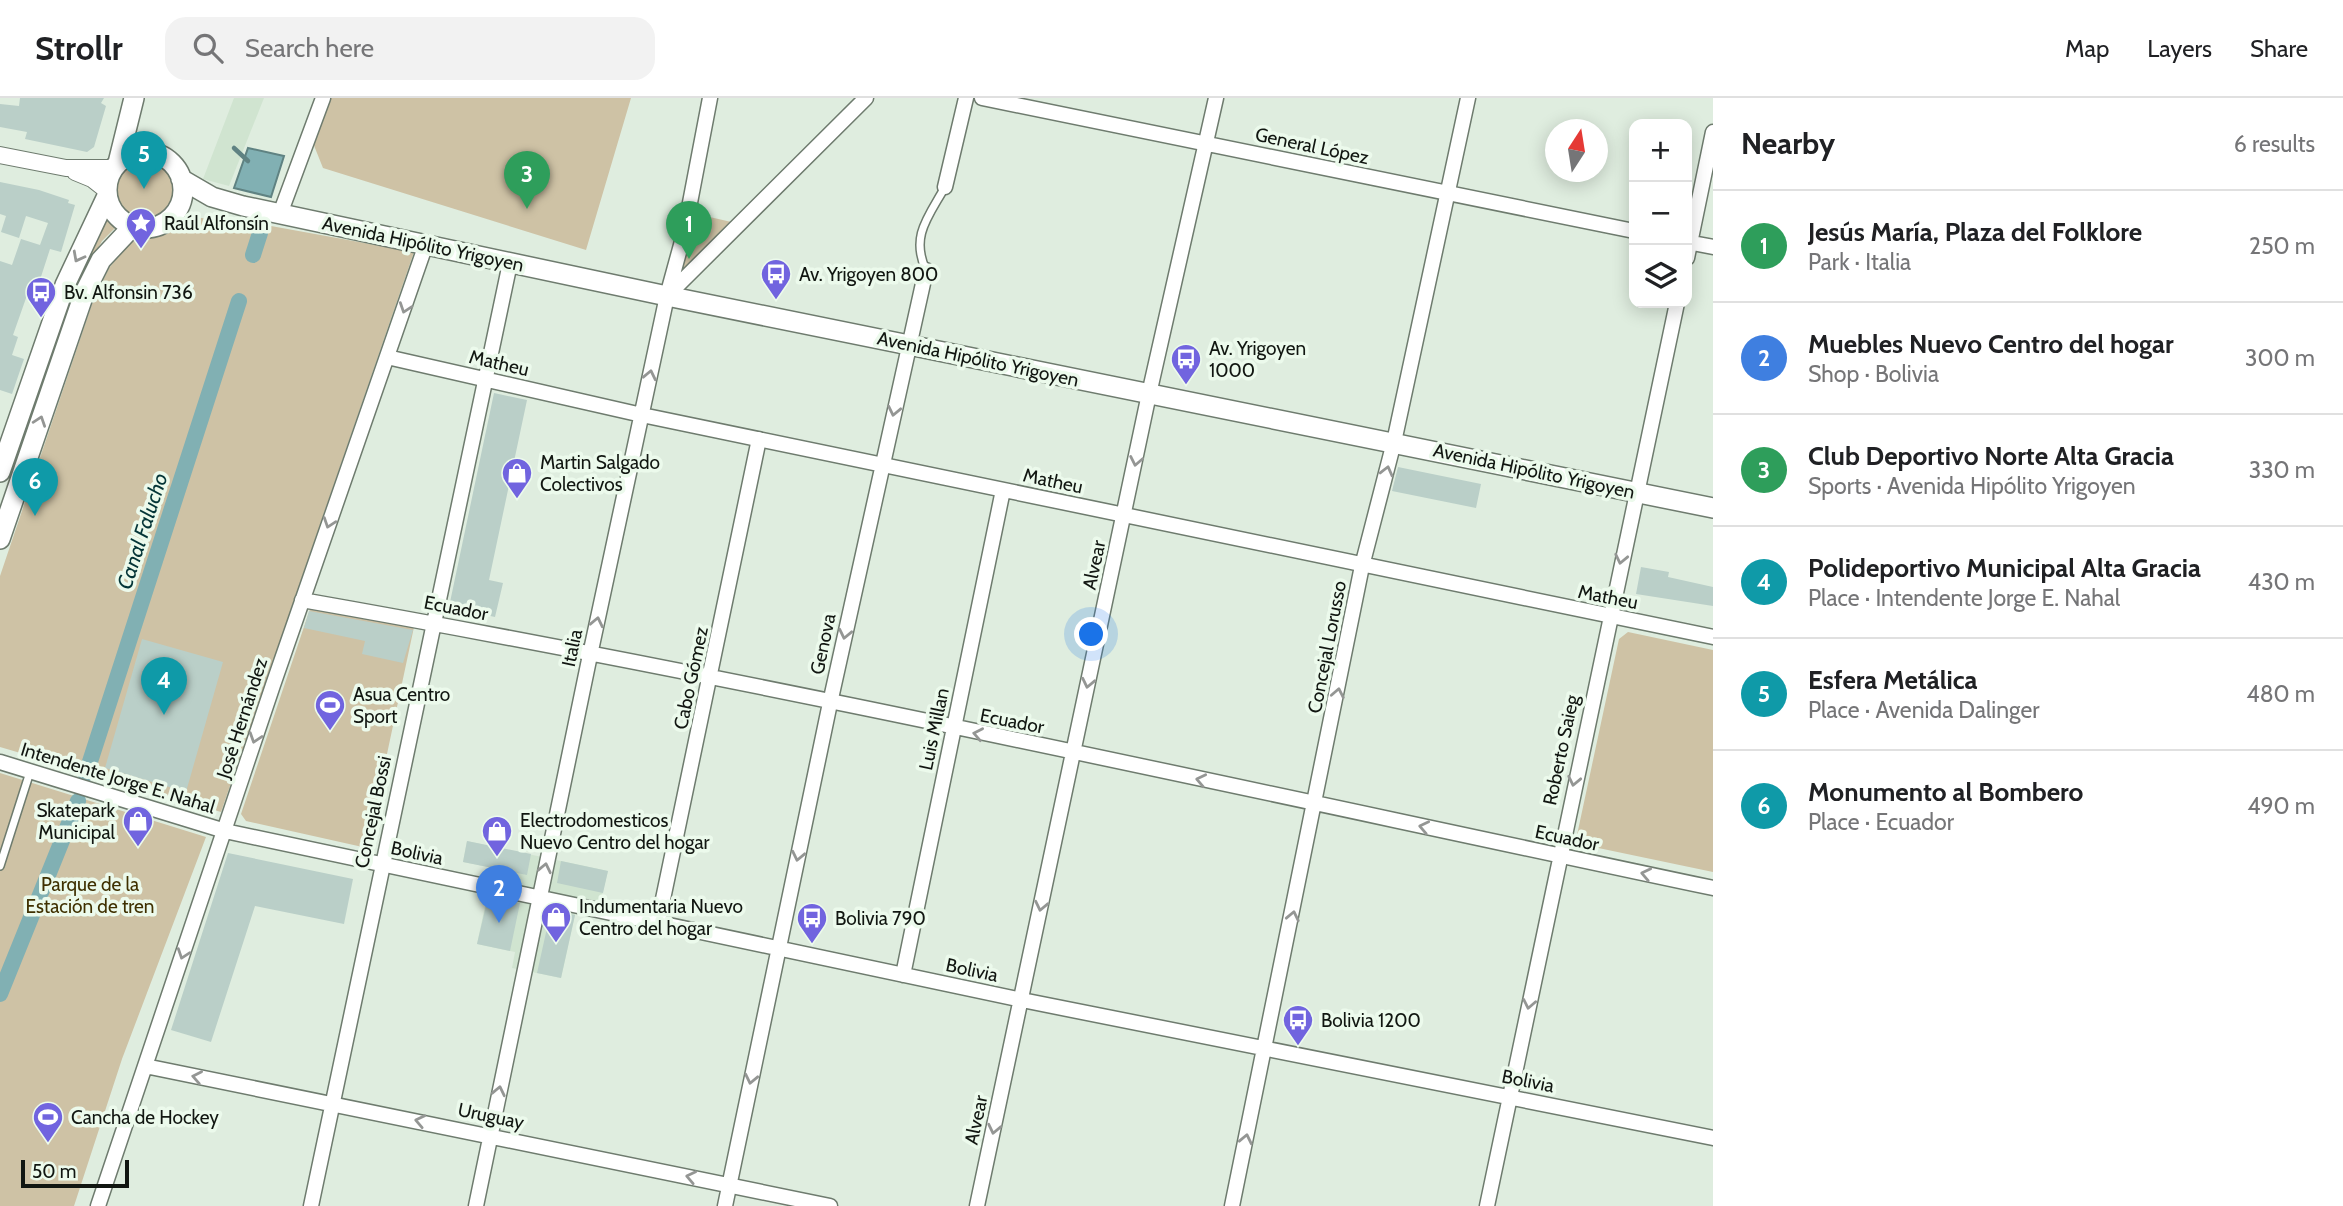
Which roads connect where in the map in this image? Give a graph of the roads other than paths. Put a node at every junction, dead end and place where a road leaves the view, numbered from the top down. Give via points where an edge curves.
1 (135, 98) edge
2 (323, 98) edge
3 (710, 98) edge
4 (866, 98) edge
5 (965, 98) edge
6 (982, 98) edge
7 (1216, 98) edge
8 (1468, 98) edge
9 (1713, 132) edge
10 (1206, 144) junction
11 (151, 153) junction
12 (0, 155) edge
13 (116, 165) junction
14 (66, 168) junction
15 (181, 178) junction
16 (945, 187) joint
17 (107, 193) junction
18 (1447, 193) junction
19 (243, 206) junction
20 (179, 208) junction
21 (280, 214) junction
22 (133, 226) junction
23 (1629, 230) edge
24 (426, 244) junction
25 (1688, 245) edge
26 (1692, 247) edge
27 (1713, 247) edge
28 (510, 263) junction
29 (926, 270) joint
30 (667, 296) junction
31 (1676, 308) edge
32 (909, 345) junction
33 (387, 357) junction
34 (485, 379) junction
35 (1149, 394) junction
36 (642, 415) junction
37 (759, 439) junction
38 (1394, 442) junction
39 (882, 465) junction
40 (0, 472) edge
41 (1003, 491) junction
42 (1635, 492) junction
43 (5, 507) edge
44 (1713, 508) edge
45 (1125, 516) junction
46 (0, 539) edge
47 (1362, 566) junction
48 (302, 600) junction
49 (1608, 617) junction
50 (434, 623) junction
51 (1713, 637) edge
52 (590, 655) junction
53 (711, 679) junction
54 (830, 704) junction
55 (954, 729) junction
56 (1073, 753) junction
57 (0, 762) edge
58 (30, 772) junction
59 (1316, 804) junction
60 (225, 831) junction
61 (1559, 856) junction
62 (381, 865) junction
63 (0, 866) edge
64 (1713, 888) edge
65 (539, 898) junction
66 (658, 923) junction
67 (778, 949) junction
68 (903, 975) junction
69 (1022, 1000) junction
70 (1265, 1048) junction
71 (145, 1066) junction
72 (1511, 1097) junction
73 (333, 1102) junction
74 (490, 1135) junction
75 (1713, 1139) edge
76 (729, 1184) junction
77 (98, 1206) edge
78 (311, 1206) edge
79 (476, 1206) edge
80 (725, 1206) edge
81 (830, 1206) edge
82 (977, 1206) edge
83 (1232, 1206) edge
84 (1487, 1206) edge

1 - 11 main road via 139,130
1 - 13 main road
2 - 21 street
3 - 30 street, Italia
4 - 30 street
5 - 16 street, Genova
6 - 10 street, General López
7 - 10 street, Alvear
8 - 18 street, Concejal Lorusso
9 - 25 street
10 - 18 street, General López
10 - 35 street, Alvear
11 - 13 main road via 133,154
11 - 15 main road via 172,163
12 - 14 street
13 - 14 street
13 - 17 main road
14 - 17 street via 92,179
15 - 19 main road, Avenida Hipólito Yrigoyen via 212,197
15 - 20 main road
16 - 29 lane, Genova via 922,224 918,245
17 - 22 main road via 118,217
17 -> 40 main road via 52,299
18 - 23 street, General López
18 - 38 street, Concejal Lorusso
19 - 20 main road, Avenida Hipólito Yrigoyen
19 - 21 main road, Avenida Hipólito Yrigoyen
20 - 22 main road via 156,226
21 - 24 main road, Avenida Hipólito Yrigoyen
43 -> 22 main road via 84,294 101,260
24 - 28 main road, Avenida Hipólito Yrigoyen
24 -> 33 street, José Hernández
26 - 27 street
28 - 30 main road, Avenida Hipólito Yrigoyen
28 - 34 street, Concejal Bossi
29 - 32 street, Genova
30 - 32 main road, Avenida Hipólito Yrigoyen
36 -> 30 street, Italia
31 - 42 street, Roberto Saieg
32 - 35 main road, Avenida Hipólito Yrigoyen
32 -> 39 street, Genova
33 - 34 street, Matheu
33 -> 48 street, José Hernández
34 - 36 street, Matheu
34 - 50 street, Concejal Bossi
35 - 38 main road, Avenida Hipólito Yrigoyen
35 -> 45 street, Alvear
36 - 37 street, Matheu
52 -> 36 street, Italia
37 - 39 street, Matheu
37 - 53 street, Cabo Gómez
38 - 42 main road, Avenida Hipólito Yrigoyen
47 -> 38 street, Concejal Lorusso
39 - 41 street, Matheu
39 -> 54 street, Genova
41 - 45 street, Matheu
41 - 55 street, Luis Millan
42 - 44 main road, Avenida Hipólito Yrigoyen
42 -> 49 street, Roberto Saieg
43 - 46 main road
45 - 47 street, Matheu
45 -> 56 street, Alvear
47 - 49 street, Matheu
59 -> 47 street, Concejal Lorusso
48 - 50 street, Ecuador
48 -> 60 street, José Hernández
49 - 51 street, Matheu
49 -> 61 street, Roberto Saieg
50 - 52 street, Ecuador
50 - 62 street, Concejal Bossi
52 - 53 street, Ecuador
65 -> 52 street, Italia
53 - 54 street, Ecuador
53 - 66 street, Cabo Gómez
54 - 55 street, Ecuador
54 -> 67 street, Genova
56 -> 55 street, Ecuador
55 - 68 street, Luis Millan
59 -> 56 street, Ecuador
56 -> 69 street, Alvear
57 - 58 street, Intendente Jorge E. Nahal
58 - 60 street, Intendente Jorge E. Nahal
58 - 63 lane
61 -> 59 street, Ecuador
70 -> 59 street, Concejal Lorusso
60 - 62 street, Bolivia
60 -> 71 street, José Hernández
64 -> 61 street, Ecuador
61 -> 72 street, Roberto Saieg
62 - 65 street, Bolivia
62 - 73 street, Concejal Bossi
65 - 66 street, Bolivia
74 -> 65 street, Italia
66 - 67 street, Bolivia
67 - 68 street, Bolivia
67 -> 76 street, Genova
68 - 69 street, Bolivia
69 - 70 street, Bolivia
69 -> 82 street, Alvear
70 - 72 street, Bolivia
83 -> 70 street, Concejal Lorusso
73 -> 71 street, Uruguay
71 - 77 street, José Hernández
72 - 75 street, Bolivia
72 - 84 street, Roberto Saieg
74 -> 73 street, Uruguay
73 - 78 street, Concejal Bossi
76 -> 74 street, Uruguay
74 - 79 street, Italia
76 - 80 street, Genova
76 - 81 street, Uruguay

